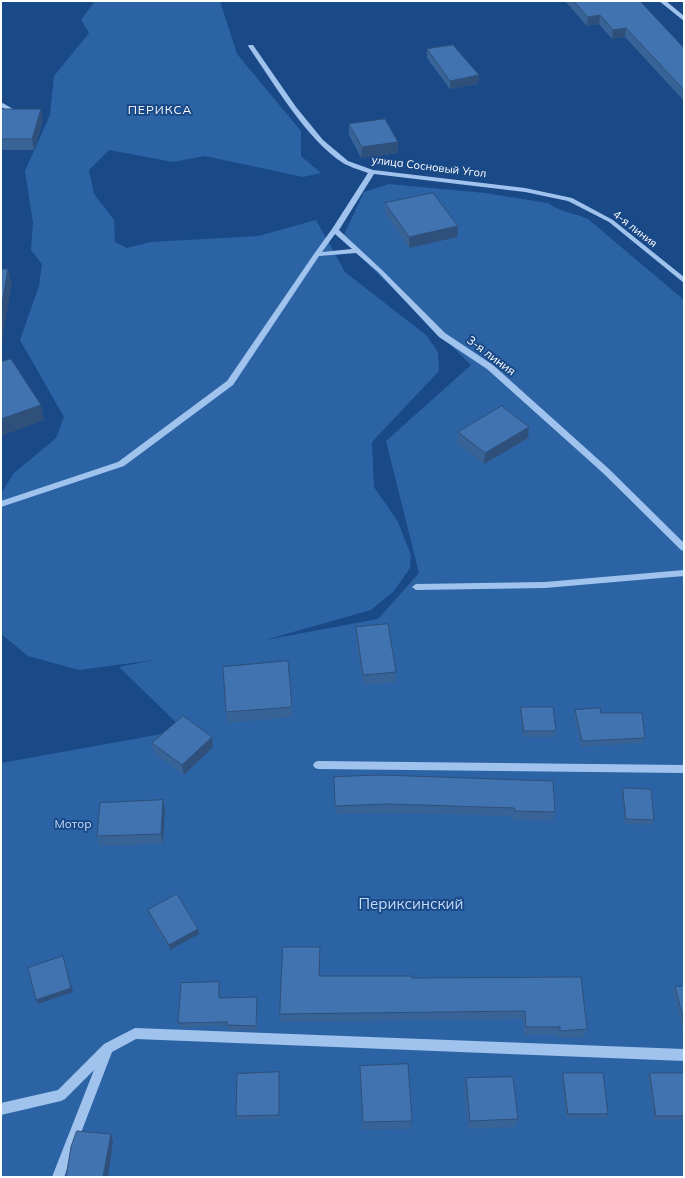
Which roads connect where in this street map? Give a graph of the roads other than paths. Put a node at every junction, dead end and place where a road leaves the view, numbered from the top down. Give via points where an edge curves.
1 (662, 1) edge
2 (684, 19) edge
3 (251, 46) dead end
4 (1, 104) edge
5 (12, 110) edge
6 (372, 172) junction
7 (570, 199) joint
8 (335, 230) junction
9 (359, 252) junction
10 (316, 254) junction
11 (684, 281) edge
12 (1, 504) edge
13 (684, 548) edge
14 (684, 573) edge
15 (416, 587) dead end
16 (318, 765) dead end
17 (684, 769) edge
18 (108, 1048) junction
19 (684, 1055) edge
20 (1, 1109) edge
21 (58, 1177) edge

1 - 2 street
3 - 6 street, улица Сосновый Угол via 294,108 321,140 346,162
4 - 5 street
6 - 7 street, улица Сосновый Угол via 516,189
6 - 8 street
7 - 11 street, 4-я линия via 611,221
8 - 9 street, 3-я линия
8 - 10 street
9 - 10 street
9 - 13 street, 3-я линия via 442,335 490,367 606,471
10 - 12 street via 230,383 121,464
14 - 15 street via 544,585
16 - 17 street
18 - 19 street via 136,1033
18 - 20 street via 62,1094
18 - 21 street

